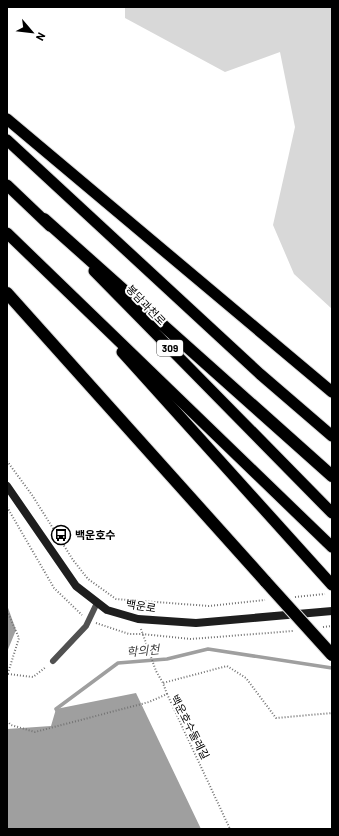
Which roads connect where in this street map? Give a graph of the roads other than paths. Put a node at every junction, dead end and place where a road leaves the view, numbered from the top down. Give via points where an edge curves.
1 (7, 119) edge
2 (7, 140) edge
3 (7, 185) edge
4 (44, 219) junction
5 (7, 233) edge
6 (56, 279) junction
7 (7, 293) edge
8 (332, 392) edge
9 (332, 436) edge
10 (332, 476) edge
11 (7, 486) edge
12 (332, 513) edge
13 (332, 547) edge
14 (332, 585) edge
15 (97, 603) junction
16 (332, 611) edge
17 (332, 655) edge
18 (53, 662) road end

1 - 8 highway
2 - 9 highway via 260,374
3 - 4 highway, 봉담과천로 / 309
4 - 10 highway
4 - 12 highway, 봉담과천로 / 309
5 - 6 highway, 309
6 - 13 highway, 309
6 - 14 highway
7 - 17 highway, bridge
11 - 15 main road, 백운로 via 76,586
15 - 16 main road, 백운로 via 107,610 138,619 196,624
15 - 18 lane via 86,626

